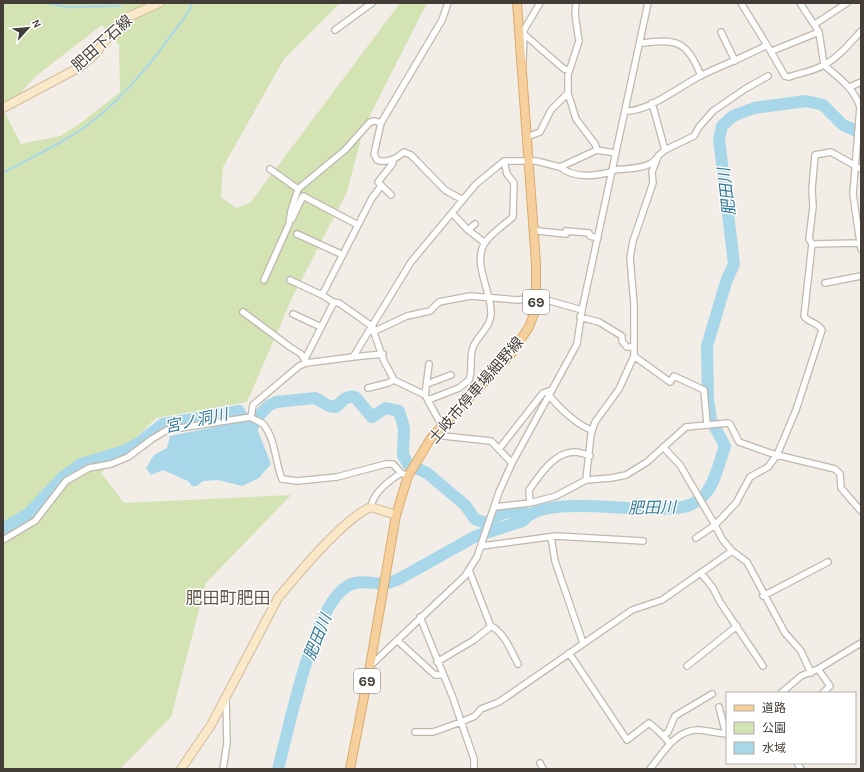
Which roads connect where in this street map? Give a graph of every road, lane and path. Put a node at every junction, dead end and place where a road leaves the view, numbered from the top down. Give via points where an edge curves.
1 (159, 3) edge
2 (372, 3) edge
3 (448, 3) edge
4 (517, 3) edge
5 (540, 3) edge
6 (576, 3) edge
7 (648, 3) edge
8 (741, 3) edge
9 (800, 3) edge
10 (847, 3) edge
11 (815, 24) junction
12 (335, 30) dead end
13 (861, 31) edge
14 (721, 32) dead end
15 (819, 32) junction
16 (525, 35) junction
17 (640, 41) junction
18 (767, 45) junction
19 (772, 51) junction
20 (736, 61) junction
21 (520, 64) junction
22 (824, 65) junction
23 (569, 70) junction
24 (701, 76) junction
25 (768, 76) dead end
26 (861, 82) edge
27 (850, 87) junction
28 (568, 93) junction
29 (652, 103) junction
30 (3, 108) edge
31 (625, 111) junction
32 (380, 123) junction
33 (527, 137) junction
34 (597, 150) junction
35 (665, 150) junction
36 (615, 153) junction
37 (393, 159) junction
38 (656, 159) junction
39 (504, 160) junction
40 (529, 160) junction
41 (854, 166) junction
42 (560, 167) junction
43 (270, 169) dead end
44 (861, 169) edge
45 (612, 171) junction
46 (381, 186) junction
47 (298, 189) junction
48 (391, 195) dead end
49 (463, 200) junction
50 (452, 213) junction
51 (290, 221) junction
52 (475, 224) dead end
53 (358, 225) junction
54 (533, 228) junction
55 (468, 230) junction
56 (297, 234) dead end
57 (598, 238) junction
58 (485, 243) junction
59 (812, 244) junction
60 (861, 246) edge
61 (343, 255) junction
62 (861, 276) edge
63 (264, 280) dead end
64 (290, 280) dead end
65 (825, 283) dead end
66 (322, 295) junction
67 (488, 297) junction
68 (536, 297) junction
69 (334, 302) junction
70 (582, 310) junction
71 (243, 312) dead end
72 (293, 314) dead end
73 (580, 317) junction
74 (321, 327) junction
75 (373, 329) junction
76 (634, 346) junction
77 (383, 354) junction
78 (634, 356) junction
79 (353, 357) junction
80 (306, 361) junction
81 (429, 364) dead end
82 (451, 375) dead end
83 (394, 380) junction
84 (427, 384) junction
85 (368, 388) dead end
86 (550, 393) junction
87 (427, 398) junction
88 (252, 417) junction
89 (707, 424) junction
90 (442, 426) junction
91 (592, 430) junction
92 (434, 435) junction
93 (663, 447) junction
94 (499, 449) junction
95 (777, 455) junction
96 (590, 456) junction
97 (512, 462) junction
98 (404, 475) junction
99 (586, 480) junction
100 (530, 503) junction
101 (371, 507) junction
102 (495, 507) junction
103 (861, 511) edge
104 (396, 515) junction
105 (714, 526) junction
106 (551, 537) junction
107 (696, 538) dead end
108 (3, 540) edge
109 (643, 541) dead end
110 (482, 546) junction
111 (732, 551) junction
112 (828, 562) dead end
113 (469, 570) junction
114 (701, 573) junction
115 (763, 596) junction
116 (420, 617) junction
117 (737, 626) junction
118 (491, 627) junction
119 (397, 640) junction
120 (583, 643) junction
121 (861, 643) edge
122 (569, 653) junction
123 (437, 662) junction
124 (518, 664) dead end
125 (370, 666) junction
126 (687, 666) dead end
127 (763, 666) dead end
128 (818, 669) junction
129 (811, 673) junction
130 (443, 675) junction
131 (782, 692) edge
132 (824, 692) edge
133 (712, 694) dead end
134 (226, 697) junction
135 (719, 707) dead end
136 (725, 721) edge
137 (461, 722) junction
138 (415, 732) dead end
139 (726, 734) edge
140 (664, 735) junction
141 (670, 744) junction
142 (540, 762) dead end
143 (181, 769) edge
144 (223, 769) edge
145 (350, 769) edge
146 (474, 769) edge
147 (543, 769) edge
148 (650, 769) edge

1 - 30 street, 肥田下石線 via 128,17 116,26 95,54 80,67
2 - 12 street
3 - 32 street via 442,20
4 - 21 main road, 土岐市停車場細野線 / 69
5 - 16 street via 526,25
6 - 23 street via 579,42
7 - 17 street
8 - 18 street
9 - 11 street
10 - 11 street
11 - 15 street
13 - 22 street
14 - 20 street
15 - 19 street
15 - 22 street
16 - 21 street via 525,59
16 - 23 street via 564,69
17 - 24 street via 667,40 680,45 689,53
17 - 31 street
18 - 19 street
18 - 20 street
19 - 22 street via 785,76 789,77
20 - 24 street
21 - 33 main road, 土岐市停車場細野線 / 69
22 - 27 street
23 - 28 street
24 - 29 street
25 - 35 street via 713,111 694,136
26 - 27 street
27 - 41 street via 860,107
28 - 33 street via 552,110 540,132
28 - 34 street via 576,120
29 - 31 street
29 - 35 street
31 - 36 street
32 - 37 street via 374,154 377,160 382,162
32 - 47 street via 370,122 344,150
33 - 40 main road, 土岐市停車場細野線 / 69
34 - 36 street
34 - 42 street
35 - 38 street
36 - 45 street
37 - 46 street via 393,163 378,182
37 - 49 street via 404,152 411,155 445,190
38 - 45 street via 645,167
38 - 76 street via 652,172 653,183 633,241 630,258
39 - 40 street
39 - 49 street via 476,184
39 - 58 street via 507,174 514,183 513,217
40 - 42 street
40 - 54 main road, 土岐市停車場細野線 / 69
41 - 44 street
41 - 59 street via 830,152 815,155 810,239
41 - 60 street via 853,194
42 - 45 street via 566,172 585,176
43 - 47 street
45 - 57 street
46 - 48 street
46 - 53 street
47 - 51 street
49 - 50 street
50 - 55 street
50 - 75 street via 411,262
51 - 53 street via 303,196
51 - 63 street
52 - 55 street
53 - 61 street
54 - 57 street via 538,231 566,234 566,231 584,231
54 - 68 main road, 土岐市停車場細野線 / 69
55 - 58 street
56 - 61 street
57 - 70 street
58 - 67 street via 481,251 481,267
59 - 60 street
59 - 95 street via 804,316 822,330 796,410
61 - 66 street
62 - 65 street
64 - 66 street
66 - 69 street
67 - 68 street via 518,300
67 - 75 street via 470,296 446,300 439,302 430,311
67 - 87 street via 491,318 473,348 469,380 459,388
68 - 70 street
68 - 90 main road, 土岐市停車場細野線 / 69 via 534,314 520,342
69 - 74 street
69 - 75 street via 339,303
70 - 73 street
71 - 80 street via 298,351
72 - 74 street
73 - 76 street via 599,322 622,336 622,341 627,347
73 - 86 street via 577,344
74 - 80 street
75 - 77 street
75 - 79 street
76 - 78 street
77 - 79 street
77 - 83 street
78 - 89 street via 670,382 674,376 704,390
78 - 91 street via 619,389
79 - 80 street
80 - 88 street via 253,405
81 - 84 street
82 - 84 street
83 - 85 street
83 - 87 street
84 - 87 street
86 - 91 street via 567,415
86 - 94 street via 543,393
86 - 97 street
87 - 90 street
88 - 98 street via 261,422 268,432 282,479 297,481 337,477 386,464 393,464
88 - 108 street via 167,430 119,462 89,468 66,481 35,521
89 - 93 street via 686,427
89 - 95 street via 728,423 738,442
90 - 92 main road, 土岐市停車場細野線 / 69
91 - 96 street
92 - 94 street via 492,441
92 - 98 main road, 土岐市停車場細野線 / 69
93 - 99 street via 626,475
93 - 105 street via 680,465
94 - 97 street
95 - 103 street via 835,469 840,474 841,488
95 - 105 street via 768,467 750,477 736,503
96 - 99 street
96 - 100 street via 575,452 552,462 528,490
97 - 102 street
98 - 101 street via 376,496
98 - 104 main road, 土岐市停車場細野線 / 69
99 - 100 street via 556,496
100 - 102 street
101 - 104 street
101 - 134 street via 342,528 278,598
102 - 110 street
104 - 125 main road, 土岐市停車場細野線 / 69
105 - 107 street
105 - 111 street
106 - 109 street
106 - 110 street
106 - 120 street via 555,561
110 - 113 street
111 - 114 street
111 - 115 street via 747,562
112 - 115 street
113 - 116 street
113 - 118 street
114 - 117 street
114 - 120 street via 662,600 632,610
115 - 129 street via 785,633 801,651
116 - 119 street
116 - 123 street
117 - 126 street
117 - 127 street
118 - 123 street
118 - 124 street via 500,632
119 - 125 street
119 - 130 street via 435,675
120 - 122 street
121 - 128 street
122 - 137 street via 505,698
122 - 140 street via 627,740 649,723
123 - 130 street
125 - 145 main road, 土岐市停車場細野線 / 69
128 - 129 street
128 - 132 street via 830,686
129 - 131 street via 801,676
130 - 137 street
133 - 140 street via 674,716 668,732
134 - 143 street
134 - 144 street via 227,743
135 - 136 street
136 - 139 street
137 - 138 street via 433,732
137 - 146 street via 474,758
139 - 141 street via 692,731
140 - 141 street
141 - 148 street
142 - 147 street

